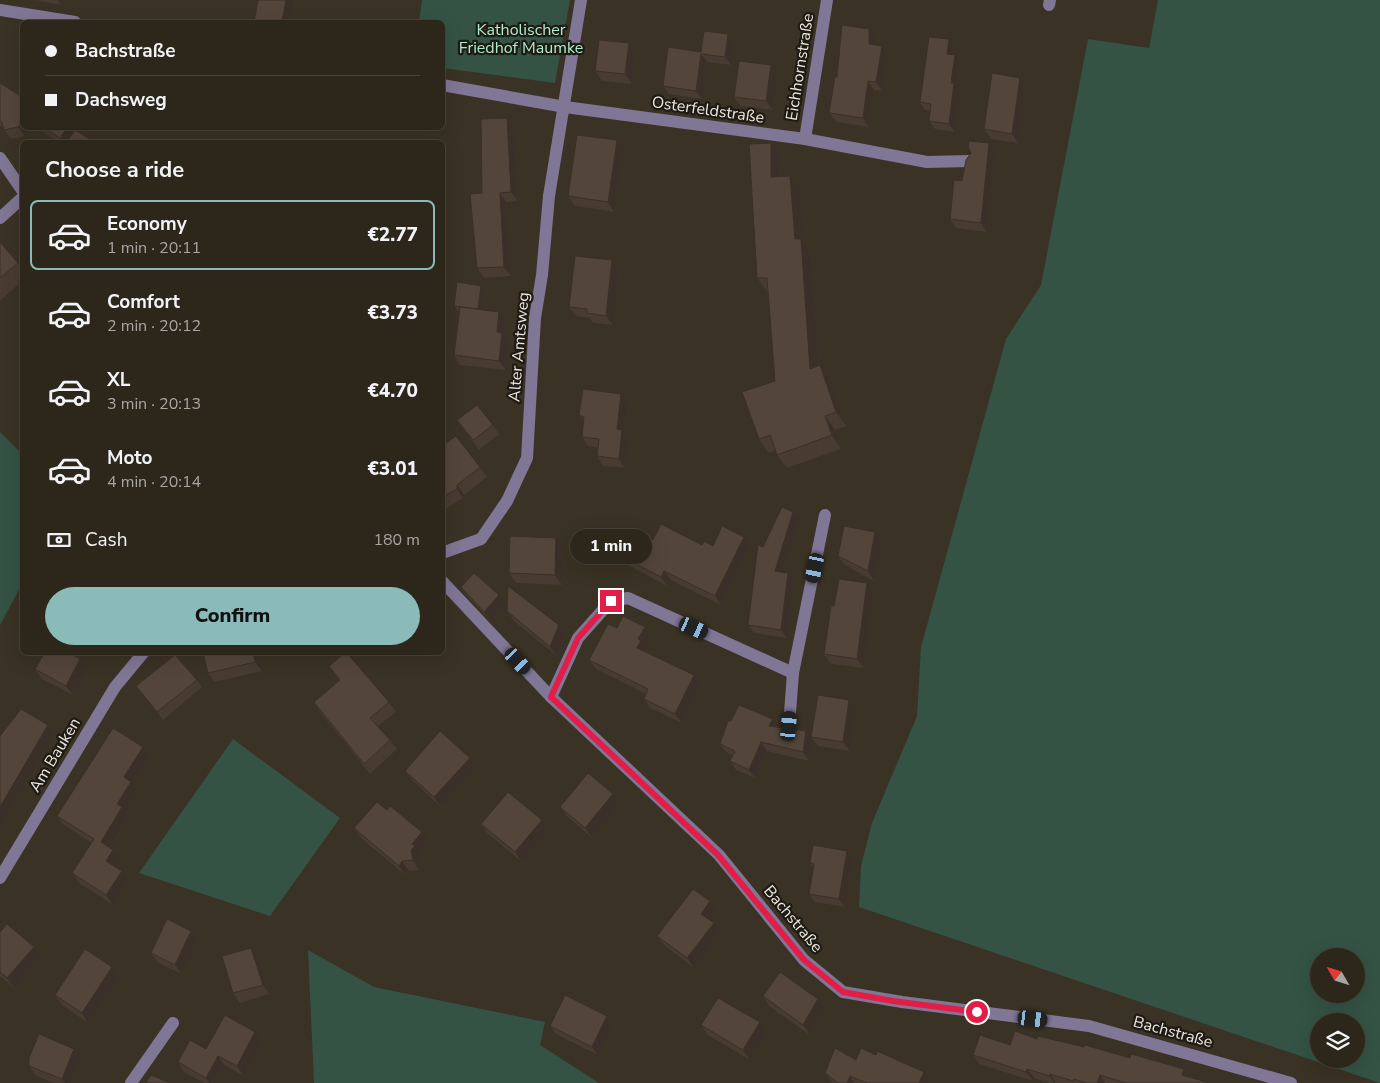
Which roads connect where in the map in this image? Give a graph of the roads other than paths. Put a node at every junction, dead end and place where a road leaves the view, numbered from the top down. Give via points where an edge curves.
1 (581, 0) edge
2 (827, 0) edge
3 (0, 10) edge
4 (63, 20) edge
5 (445, 87) edge
6 (564, 107) junction
7 (805, 139) junction
8 (0, 158) edge
9 (968, 161) edge
10 (20, 187) edge
11 (20, 200) edge
12 (0, 218) edge
13 (825, 516) dead end
14 (445, 551) edge
15 (445, 584) edge
16 (142, 655) edge
17 (793, 673) junction
18 (551, 697) junction
19 (789, 726) dead end
20 (0, 878) edge
21 (173, 1023) dead end
22 (131, 1083) edge
23 (1290, 1083) edge

1 - 6 street, Alter Amtsweg
2 - 7 street, Eichhornstraße
3 - 4 street
5 - 6 street, Osterfeldstraße
6 - 7 street, Osterfeldstraße
6 - 14 street, Alter Amtsweg via 549,196 535,318 527,458 507,501 481,539
7 - 9 street, Osterfeldstraße via 928,162
8 - 10 street
11 - 12 street
13 - 17 street
15 - 18 street, Bachstraße
16 - 20 street, Am Bauken via 115,687
17 - 18 street via 628,598 611,601 578,638
17 - 19 street
18 - 23 street, Bachstraße via 718,855 804,960 843,992 1089,1026
21 - 22 street

